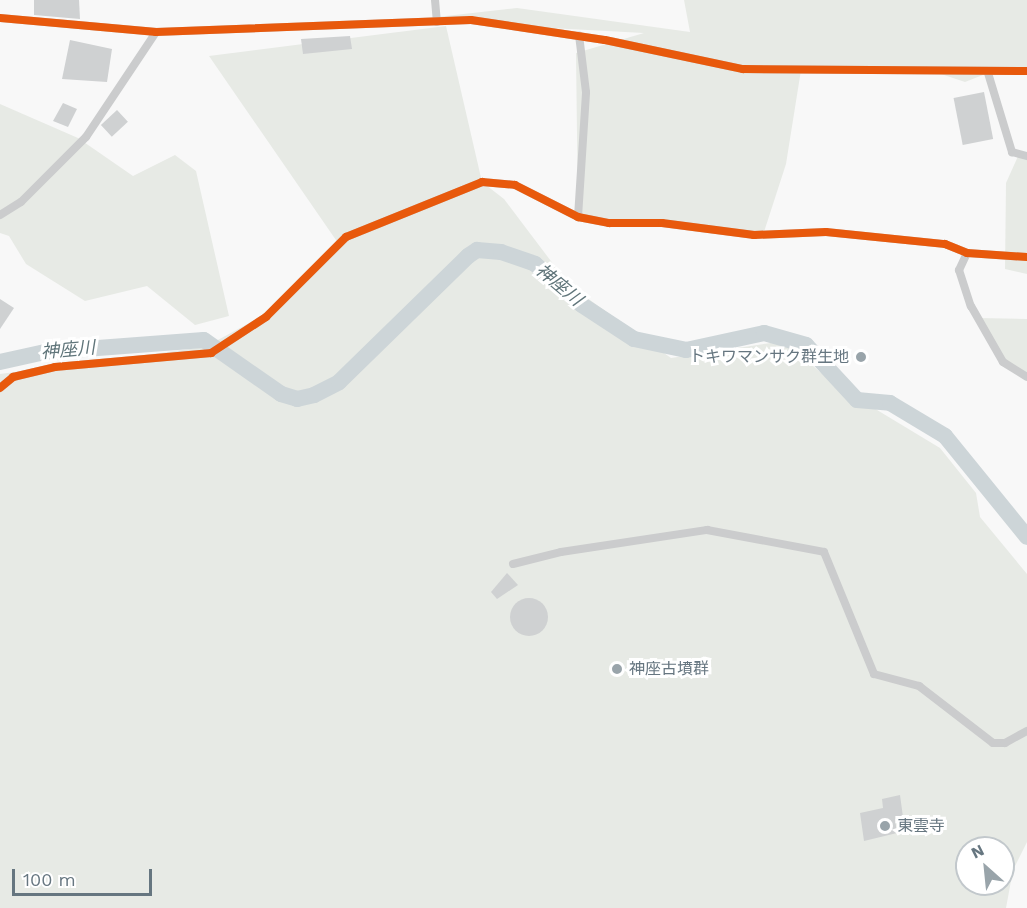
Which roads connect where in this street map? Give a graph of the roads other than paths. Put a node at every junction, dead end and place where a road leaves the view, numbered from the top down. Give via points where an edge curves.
1 (435, 0) edge
2 (0, 18) edge
3 (437, 22) junction
4 (156, 32) junction
5 (579, 36) junction
6 (1027, 71) edge
7 (988, 73) junction
8 (1027, 156) edge
9 (0, 215) edge
10 (578, 217) junction
11 (967, 253) junction
12 (1027, 257) edge
13 (1027, 376) edge
14 (2, 382) edge
15 (513, 564) dead end
16 (1027, 731) edge

1 - 3 street
2 - 4 street
3 - 4 street
3 - 5 street via 471,20
4 - 9 street via 86,137 21,202
5 - 7 street via 743,69
5 - 10 street via 586,92
6 - 7 street
7 - 8 street via 1012,152
10 - 11 street via 754,235 826,232 945,244
10 - 14 street via 515,185 482,182 346,237 266,317 211,353 55,367
11 - 12 street
11 - 13 street via 959,270 971,306 1003,362
15 - 16 street via 561,552 706,530 824,552 874,674 919,686 993,743 1005,743

